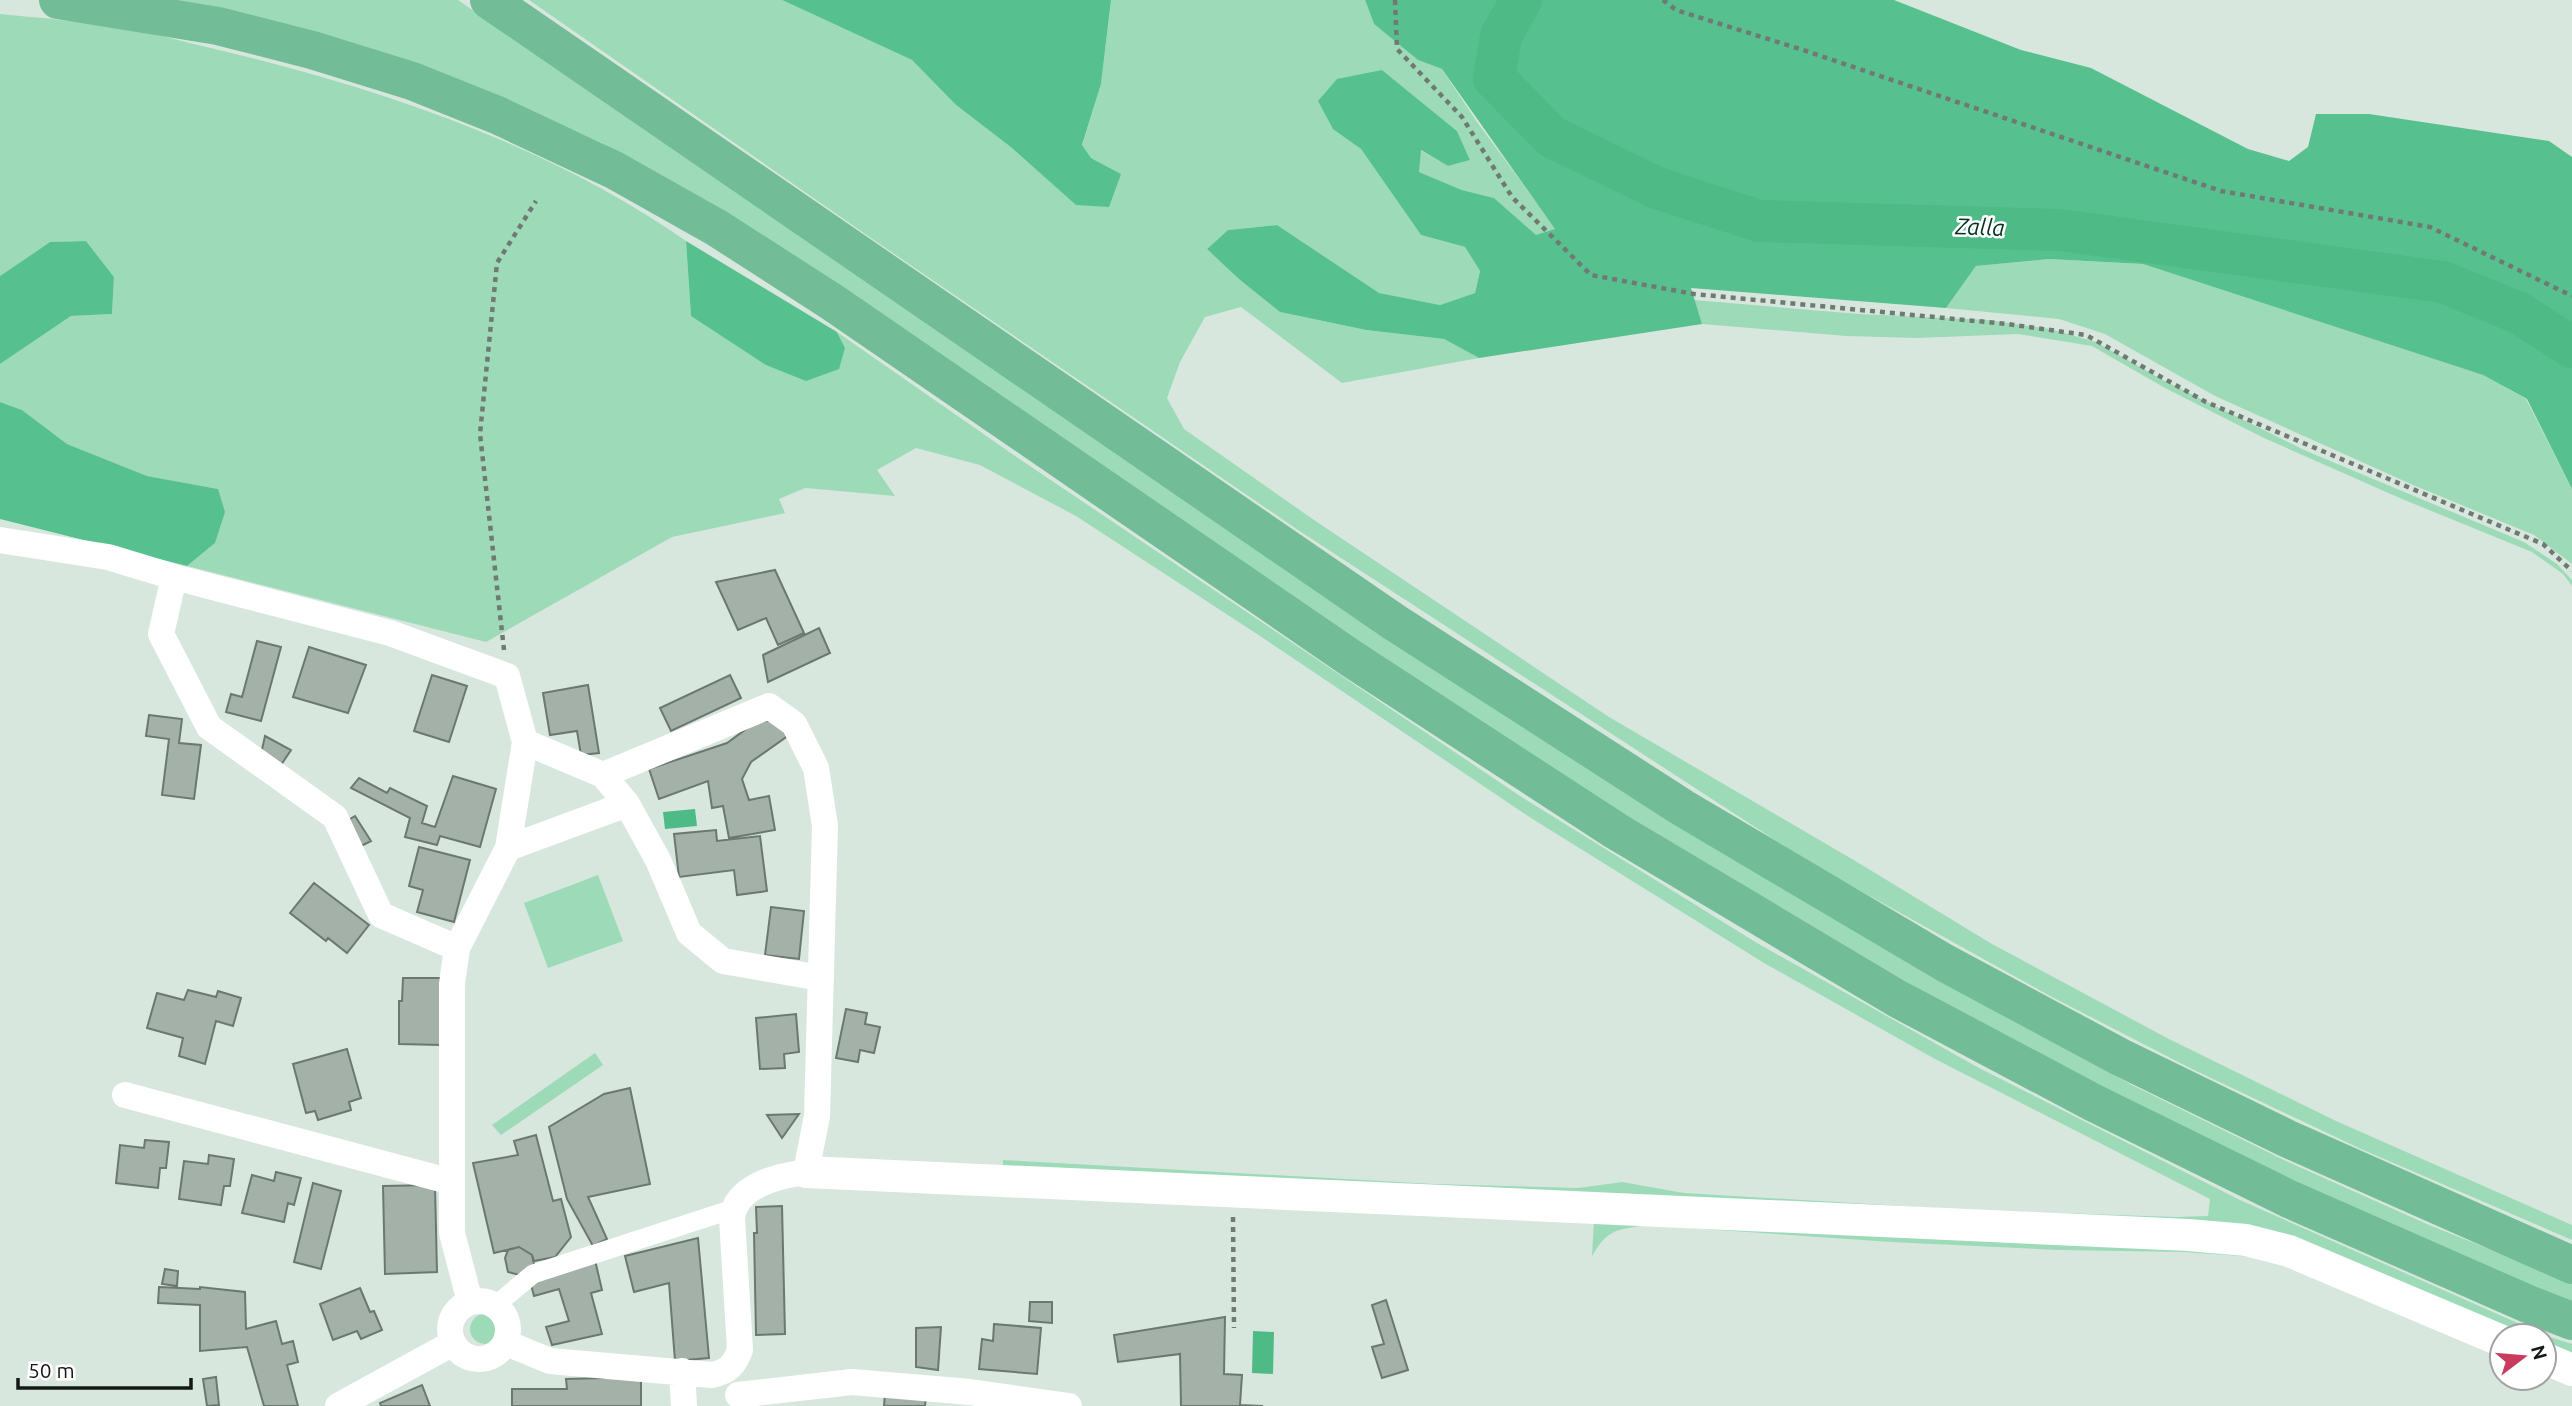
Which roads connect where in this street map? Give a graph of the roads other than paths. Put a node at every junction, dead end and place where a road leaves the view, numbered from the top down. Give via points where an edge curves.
1 (58, 0) edge
2 (489, 0) edge
3 (0, 540) edge
4 (174, 577) junction
5 (524, 742) junction
6 (603, 775) junction
7 (627, 804) junction
8 (508, 848) junction
9 (457, 948) junction
10 (821, 978) junction
11 (125, 1095) dead end
12 (806, 1171) junction
13 (452, 1182) junction
14 (733, 1209) junction
15 (2572, 1265) edge
16 (470, 1302) junction
17 (496, 1305) junction
18 (2572, 1321) edge
19 (2488, 1335) edge
20 (453, 1343) junction
21 (506, 1343) junction
22 (732, 1366) junction
23 (682, 1371) junction
24 (737, 1400) edge
25 (338, 1406) edge
26 (684, 1406) edge
27 (1069, 1406) edge

1 - 18 highway via 218,26 312,50 485,110 614,170 717,228 832,302 1352,659 1616,831 1898,999 2289,1199
2 - 15 highway via 1394,622 1682,808 1945,962 2120,1057 2298,1144
3 - 4 street via 108,556
4 - 5 street via 390,633 507,676
4 - 9 street via 161,634 209,727 335,817 381,915
5 - 6 street
5 - 8 street
6 - 7 street
6 - 10 street via 769,706 794,724 816,768 825,826
7 - 8 street
7 - 10 street via 658,860 689,933 723,961
8 - 9 street
9 - 13 street via 452,984
10 - 12 street via 817,1116
11 - 13 street
12 - 14 street via 777,1176 738,1199
12 - 19 street via 2246,1240 2288,1251
13 - 16 street via 452,1233
14 - 17 street via 533,1274
14 - 22 street via 740,1350
16 - 17 street
16 - 20 street via 452,1318
17 - 21 street via 509,1329
20 - 21 street via 464,1355 479,1360 495,1355
20 - 25 street
21 - 23 street via 550,1361
22 - 23 street via 712,1375
22 - 24 street
23 - 26 street
24 - 27 street via 852,1382

